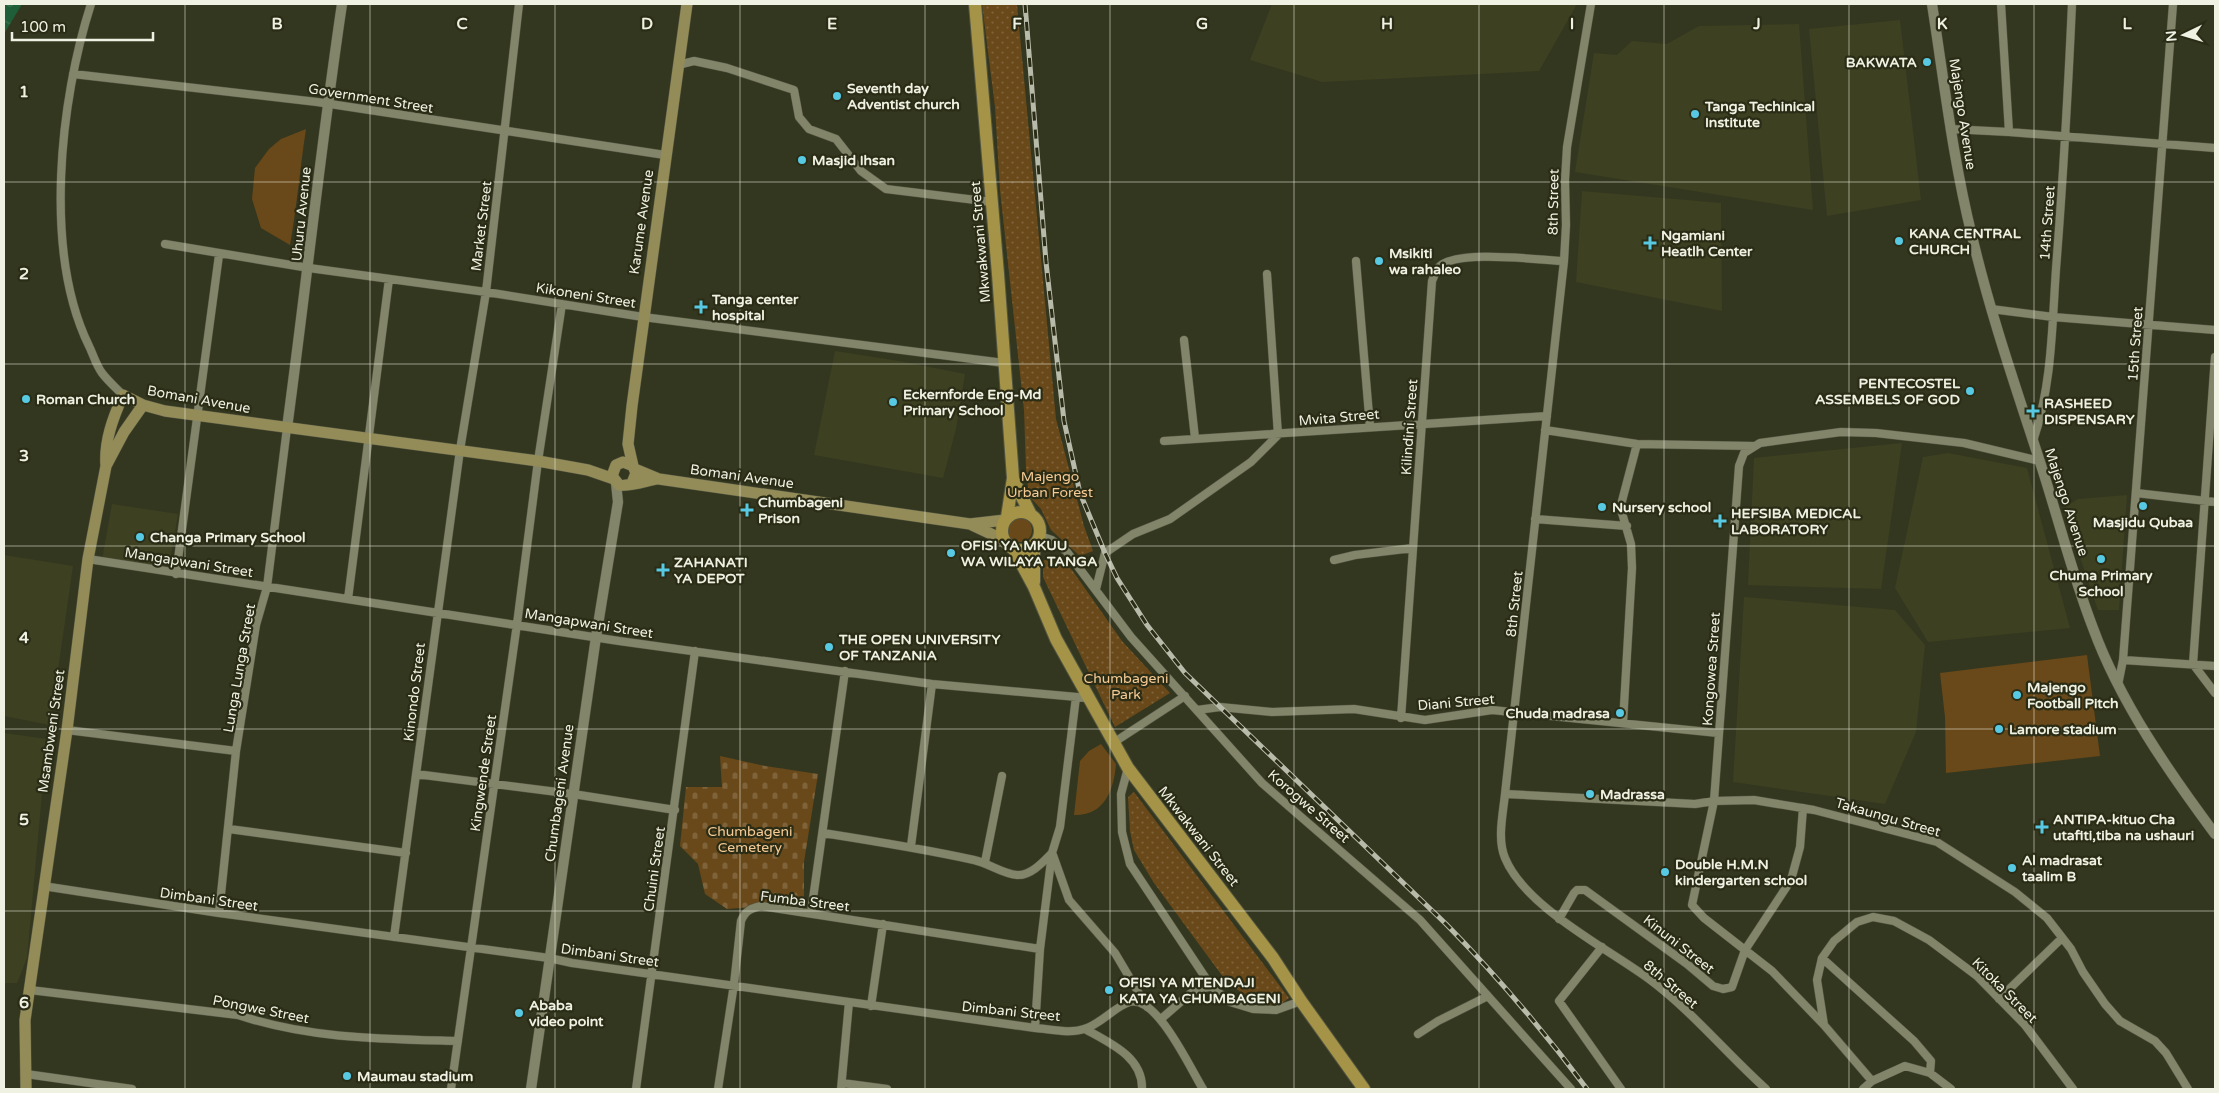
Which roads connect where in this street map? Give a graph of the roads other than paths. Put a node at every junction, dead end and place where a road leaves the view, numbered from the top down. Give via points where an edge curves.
1 (91, 4) edge
2 (342, 4) edge
3 (519, 4) edge
4 (687, 4) edge
5 (975, 4) edge
6 (1591, 4) edge
7 (1932, 4) edge
8 (2001, 4) edge
9 (2072, 4) edge
10 (2173, 4) edge
11 (678, 65) junction
12 (73, 74) junction
13 (327, 105) junction
14 (1950, 129) junction
15 (505, 132) junction
16 (2009, 132) junction
17 (2066, 136) junction
18 (2163, 143) junction
19 (2215, 148) edge
20 (665, 155) junction
21 (992, 202) junction
22 (165, 244) dead end
23 (219, 254) junction
24 (1356, 260) dead end
25 (1564, 261) junction
26 (308, 268) junction
27 (1267, 274) dead end
28 (389, 279) junction
29 (486, 292) junction
30 (562, 304) junction
31 (1991, 309) junction
32 (643, 317) junction
33 (2053, 317) junction
34 (2149, 324) junction
35 (2215, 330) edge
36 (1184, 340) dead end
37 (2215, 357) edge
38 (1004, 363) junction
39 (123, 395) junction
40 (142, 405) junction
41 (198, 415) junction
42 (1547, 416) junction
43 (1422, 424) junction
44 (1370, 427) junction
45 (287, 428) junction
46 (1545, 430) junction
47 (1278, 435) junction
48 (1195, 438) junction
49 (370, 439) junction
50 (1164, 441) dead end
51 (2033, 441) junction
52 (628, 444) junction
53 (1637, 444) junction
54 (1758, 445) junction
55 (460, 450) junction
56 (538, 461) junction
57 (2040, 461) junction
58 (618, 464) junction
59 (106, 466) junction
60 (634, 468) junction
61 (588, 470) junction
62 (1012, 478) junction
63 (659, 479) junction
64 (615, 481) junction
65 (631, 484) junction
66 (2136, 493) junction
67 (2205, 501) junction
68 (618, 502) junction
69 (2215, 502) edge
70 (1030, 513) junction
71 (1006, 518) junction
72 (1535, 519) junction
73 (970, 524) junction
74 (1627, 526) junction
75 (1037, 540) junction
76 (1009, 544) junction
77 (1414, 548) junction
78 (88, 559) junction
79 (1334, 560) dead end
80 (176, 574) junction
81 (267, 587) junction
82 (1034, 587) junction
83 (1096, 589) junction
84 (348, 599) junction
85 (438, 612) junction
86 (517, 624) junction
87 (596, 637) junction
88 (695, 651) junction
89 (2123, 660) junction
90 (2193, 664) junction
91 (2215, 666) edge
92 (845, 671) junction
93 (932, 684) junction
94 (2118, 685) junction
95 (2215, 694) edge
96 (1185, 696) junction
97 (1082, 697) junction
98 (1196, 710) junction
99 (1514, 712) junction
100 (1401, 718) junction
101 (1623, 723) junction
102 (67, 730) junction
103 (1718, 733) junction
104 (1113, 743) junction
105 (236, 751) junction
106 (1128, 768) junction
107 (416, 774) junction
108 (1002, 776) dead end
109 (494, 785) junction
110 (574, 794) junction
111 (1505, 794) junction
112 (1714, 801) junction
113 (1804, 808) junction
114 (675, 810) junction
115 (229, 829) junction
116 (822, 834) junction
117 (2215, 834) edge
118 (912, 846) junction
119 (406, 853) junction
120 (1052, 853) junction
121 (985, 862) junction
122 (43, 886) junction
123 (219, 913) junction
124 (811, 913) junction
125 (1559, 918) junction
126 (883, 924) junction
127 (394, 937) junction
128 (2062, 938) junction
129 (471, 948) junction
130 (1602, 948) junction
131 (1040, 949) junction
132 (1745, 950) junction
133 (549, 958) junction
134 (1822, 958) junction
135 (653, 974) junction
136 (734, 984) junction
137 (1211, 986) junction
138 (30, 990) junction
139 (1488, 996) junction
140 (1999, 999) junction
141 (1301, 1001) junction
142 (849, 1002) junction
143 (871, 1006) junction
144 (1148, 1007) junction
145 (1161, 1020) junction
146 (1824, 1025) junction
147 (1034, 1028) junction
148 (1085, 1029) junction
149 (1418, 1034) dead end
150 (458, 1041) junction
151 (1930, 1072) junction
152 (26, 1074) junction
153 (1872, 1081) junction
154 (841, 1086) edge
155 (26, 1089) edge
156 (132, 1089) edge
157 (451, 1089) edge
158 (531, 1089) edge
159 (636, 1089) edge
160 (718, 1089) edge
161 (888, 1089) edge
162 (1142, 1089) edge
163 (1203, 1089) edge
164 (1364, 1089) edge
165 (1571, 1089) edge
166 (1621, 1089) edge
167 (1766, 1089) edge
168 (1863, 1089) edge
169 (1951, 1089) edge
170 (2073, 1089) edge
171 (2188, 1089) edge

1 - 12 street, Bomani Avenue
2 - 13 street, Uhuru Avenue
3 - 15 street, Market Street
4 - 11 main road, Karume Avenue
5 - 21 main road, Mkwakwani Street
6 - 25 street, 8th Street via 1566,147
7 - 14 street, Majengo Avenue
8 - 16 street
9 - 17 street, 14th Street
10 - 18 street, 15th Street
11 - 20 main road, Karume Avenue
11 - 21 street via 694,61 727,68 794,90 799,117 809,129 836,139 861,171 886,189
12 - 13 street, Government Street
12 - 39 street, Bomani Avenue via 61,180 62,232 69,287 79,324 101,372
13 - 15 street, Government Street
13 - 26 street, Uhuru Avenue
14 - 16 street
14 - 31 street, Majengo Avenue via 1971,235
15 - 20 street, Government Street
15 - 29 street, Market Street
16 - 17 street
17 - 18 street
17 - 33 street, 14th Street
18 - 19 street
18 - 34 street, 15th Street
20 - 32 main road, Karume Avenue
21 - 38 main road, Mkwakwani Street
22 - 23 street, Kikoneni Street
23 - 26 street, Kikoneni Street
23 - 41 street
24 - 44 street
25 - 42 street, 8th Street
25 - 43 street, Kilindini Street via 1477,256 1454,259 1439,267 1432,281
26 - 28 street, Kikoneni Street
26 - 45 street, Uhuru Avenue
27 - 47 street
28 - 29 street, Kikoneni Street
28 - 49 street
29 - 30 street, Kikoneni Street
29 - 55 street, Market Street
30 - 32 street, Kikoneni Street
30 - 56 street, Kingwende Street
31 - 33 street
31 - 51 street, Majengo Avenue
32 - 38 street, Kikoneni Street
32 - 52 main road, Karume Avenue
33 - 34 street
33 - 51 street, 14th Street via 2046,393
34 - 35 street
34 - 66 street, 15th Street
36 - 48 street
37 - 67 street
38 - 62 main road, Mkwakwani Street
39 - 40 main road, Bomani Avenue
39 - 59 main road via 111,423
40 - 41 main road, Bomani Avenue
40 - 59 main road
41 - 45 main road, Bomani Avenue
41 - 80 street
42 - 43 street, Mvita Street
42 - 46 street, 8th Street
43 - 44 street, Mvita Street
43 - 77 street, Kilindini Street
44 - 47 street, Mvita Street
45 - 49 main road, Bomani Avenue
45 - 81 street, Lunga Lunga Street
46 - 53 street
46 - 72 street, 8th Street
47 - 48 street, Mvita Street
47 - 83 street via 1250,462 1170,519 1133,534 1105,553
48 - 50 street, Mvita Street
49 - 55 main road, Bomani Avenue
49 - 84 street
51 - 57 street, Majengo Avenue
52 - 58 main road
52 - 60 main road
53 - 54 street
53 - 74 street via 1622,501
54 - 57 street via 1842,432 1876,432 1964,443
54 - 103 street, Kongowea Street via 1744,453 1739,466
55 - 56 main road, Bomani Avenue
55 - 85 street, Kinondo Street
56 - 61 main road, Bomani Avenue
56 - 86 street, Kingwende Street
57 - 94 street, Majengo Avenue via 2093,628
58 - 60 main road via 627,463
58 - 61 main road
58 - 64 main road via 612,472
59 - 78 main road, Msambweni Street
60 - 63 main road
60 - 65 main road via 636,476
61 - 64 main road
62 - 70 main road
62 - 71 main road
63 - 65 main road
63 - 73 main road, Bomani Avenue
64 - 65 main road via 622,486
64 - 68 street
65 - 68 street
66 - 67 street
66 - 89 street, 15th Street
67 - 69 street
67 - 90 street
68 - 87 street, Chumbageni Avenue
70 - 71 main road via 1014,512
70 - 75 main road via 1040,527
71 - 73 main road
71 - 76 main road via 1002,533
72 - 74 street
72 - 99 street, 8th Street
73 - 76 main road
74 - 101 street via 1632,568
75 - 76 main road via 1020,550
75 - 82 main road
75 - 83 street, Korogwe Street via 1052,540 1067,552
76 - 82 main road, Mkwakwani Street
77 - 79 street
77 - 100 street, Kilindini Street
78 - 80 street, Mangapwani Street
78 - 102 main road, Msambweni Street
80 - 81 street, Mangapwani Street
81 - 84 street, Mangapwani Street
81 - 105 street, Lunga Lunga Street via 256,625
82 - 97 main road, Mkwakwani Street
83 - 96 street, Korogwe Street via 1131,637
84 - 85 street, Mangapwani Street
85 - 86 street, Mangapwani Street
85 - 107 street, Kinondo Street
86 - 87 street, Mangapwani Street
86 - 109 street, Kingwende Street
87 - 88 street, Mangapwani Street
87 - 110 street, Chumbageni Avenue
88 - 92 street, Mangapwani Street
88 - 114 street, Chuini Street
89 - 90 street
89 - 94 street, 15th Street
90 - 91 street
90 - 95 street
92 - 93 street, Mangapwani Street
92 - 116 street
93 - 97 street, Mangapwani Street
93 - 118 street
94 - 117 street, Majengo Avenue via 2148,736
96 - 98 street, Korogwe Street
96 - 104 street
97 - 104 main road, Mkwakwani Street
97 - 120 street via 1060,827
98 - 100 street, Diani Street via 1220,707 1272,712 1354,710
98 - 139 street, Korogwe Street via 1262,783 1420,920
99 - 100 street, Diani Street via 1492,710 1425,720
99 - 101 street, Diani Street
99 - 111 street, 8th Street
101 - 103 street, Diani Street
102 - 105 street
102 - 122 main road, Msambweni Street
103 - 112 street, Kongowea Street
104 - 106 main road, Mkwakwani Street
105 - 115 street, Lunga Lunga Street
106 - 137 street via 1120,794 1122,832 1130,864
106 - 141 main road, Mkwakwani Street via 1273,958
107 - 109 street
107 - 119 street, Kinondo Street
108 - 121 street
109 - 110 street
109 - 129 street, Kingwende Street
110 - 114 street
110 - 133 street, Chumbageni Avenue
111 - 112 street, Takaungu Street via 1695,804
111 - 125 street, 8th Street via 1501,831 1505,858 1514,875
112 - 113 street, Takaungu Street via 1754,800
112 - 132 street, Kongowea Street via 1692,905
113 - 128 street, Takaungu Street via 1937,842 2015,892 2046,918
113 - 132 street, Kinuni Street via 1800,847 1791,880
114 - 135 street, Chuini Street
115 - 119 street
115 - 123 street, Lunga Lunga Street
116 - 118 street
116 - 124 street
118 - 121 street
119 - 127 street, Kinondo Street
120 - 121 street via 1025,874 1017,875
120 - 131 street
120 - 144 street via 1069,900 1115,953
122 - 123 street, Dimbani Street
122 - 138 main road, Msambweni Street
123 - 127 street, Dimbani Street
124 - 126 street, Fumba Street
124 - 136 street, Fumba Street via 761,906 744,913
125 - 130 street, 8th Street
125 - 132 street, Kinuni Street via 1574,893 1585,890 1713,986 1723,989 1732,987
126 - 131 street, Fumba Street
126 - 143 street
127 - 129 street, Dimbani Street
128 - 140 street
128 - 171 street, Takaungu Street via 2105,1004 2120,1021 2161,1047
129 - 133 street, Dimbani Street
129 - 150 street, Kingwende Street
130 - 166 street via 1559,1001
130 - 167 street, 8th Street via 1650,980
131 - 147 street
132 - 146 street via 1772,970
133 - 135 street, Dimbani Street
133 - 158 street, Chumbageni Avenue
134 - 140 street, Kitoka Street via 1834,940 1857,922 1873,917 1894,921 1929,940 1977,976
134 - 146 street, Kitoka Street via 1817,980
134 - 151 street via 1914,1041 1931,1061
135 - 136 street, Dimbani Street
135 - 159 street, Chuini Street
136 - 142 street, Dimbani Street
136 - 160 street, Fumba Street
137 - 141 street via 1230,1002 1253,1009 1276,1010
137 - 145 street via 1192,992
138 - 150 street, Pongwe Street via 238,1015 268,1025 344,1038
138 - 152 main road, Msambweni Street via 25,1020
139 - 149 street
139 - 165 street, Korogwe Street
140 - 170 street, Kitoka Street via 2026,1026
141 - 164 main road, Mkwakwani Street
142 - 143 street, Dimbani Street
142 - 154 street
143 - 147 street, Dimbani Street
144 - 145 street
144 - 148 street via 1130,1002
145 - 163 street
146 - 153 street
147 - 148 street, Dimbani Street
148 - 162 street via 1132,1059 1142,1078
150 - 157 street, Kingwende Street
151 - 153 street via 1905,1066
151 - 169 street
152 - 155 main road, Msambweni Street
152 - 156 street
153 - 168 street
154 - 161 street

